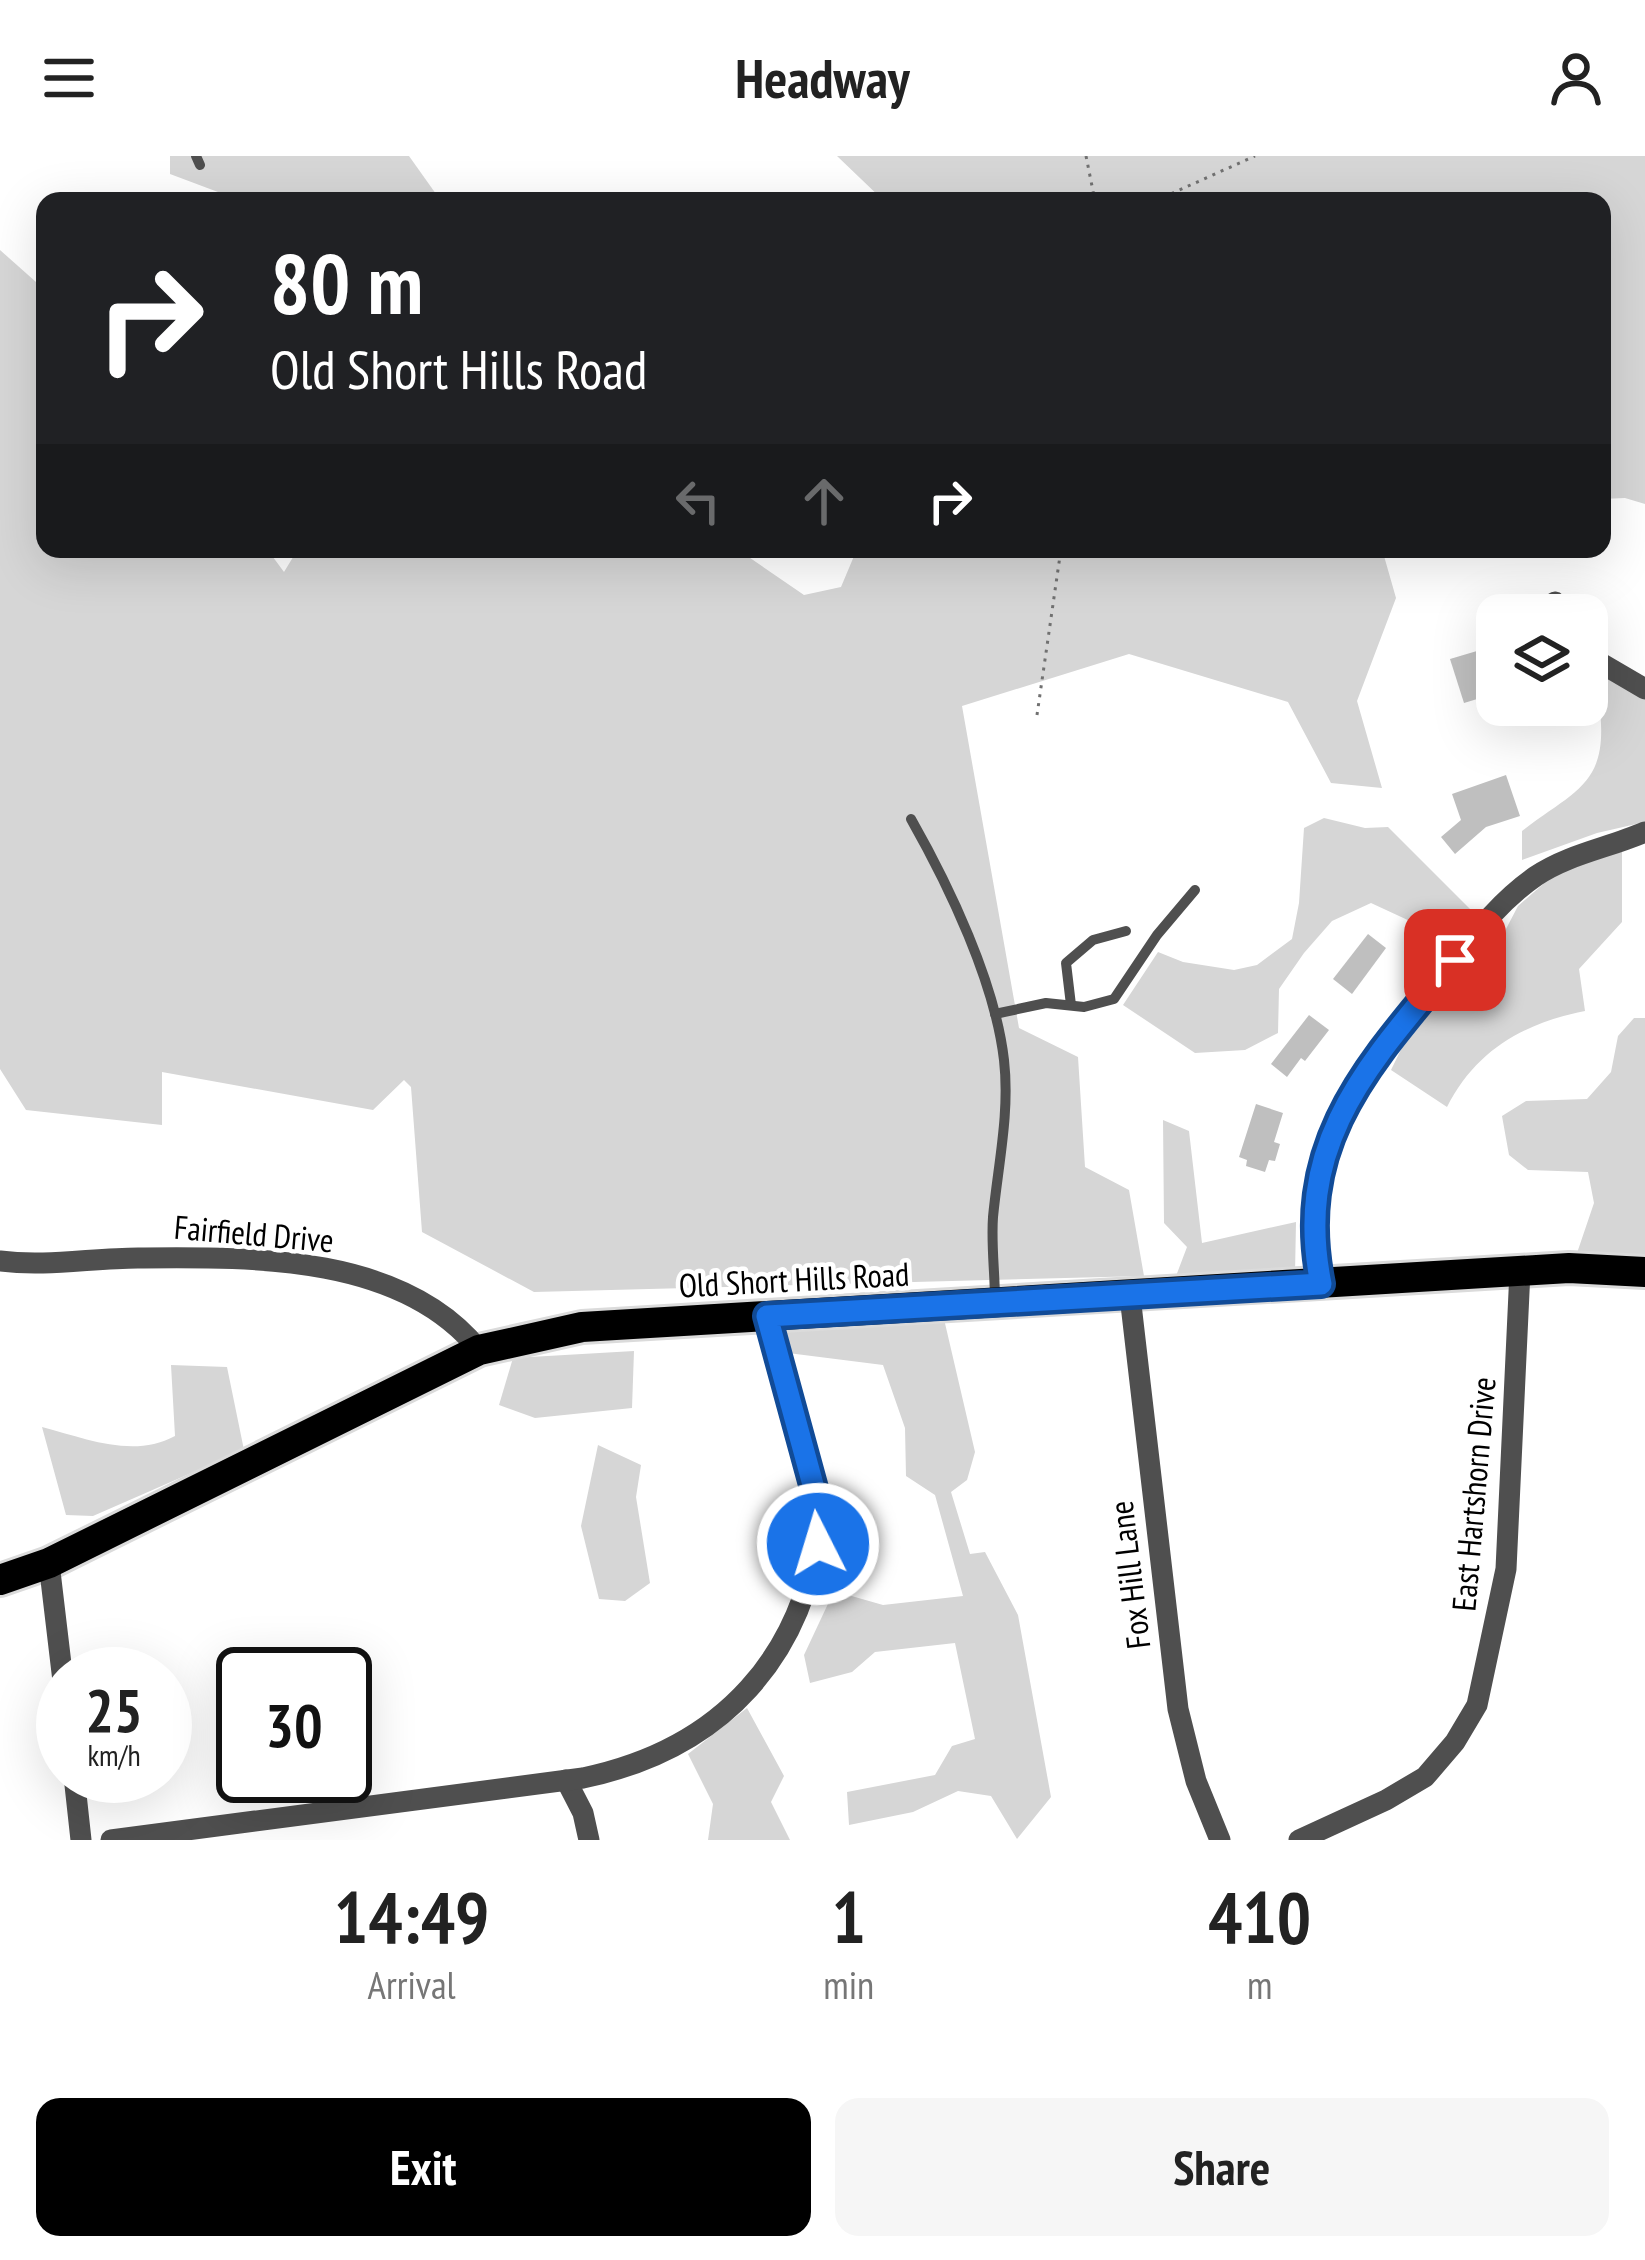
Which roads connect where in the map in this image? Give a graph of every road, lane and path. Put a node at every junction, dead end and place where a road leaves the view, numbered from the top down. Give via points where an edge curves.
1 (1086, 156) edge
2 (1255, 156) edge
3 (1093, 192) edge
4 (1175, 192) edge
5 (1060, 558) edge
6 (1608, 667) edge
7 (1645, 689) edge
8 (1037, 716) dead end
9 (911, 819) dead end
10 (1645, 832) edge
11 (1196, 890) dead end
12 (1126, 931) dead end
13 (1071, 1005) junction
14 (994, 1014) junction
15 (0, 1261) edge
16 (1520, 1271) junction
17 (1645, 1272) edge
18 (1321, 1284) junction
19 (1130, 1296) junction
20 (995, 1304) junction
21 (767, 1316) junction
22 (479, 1350) junction
23 (50, 1563) junction
24 (0, 1580) edge
25 (59, 1647) edge
26 (566, 1780) junction
27 (77, 1803) edge
28 (81, 1840) edge
29 (111, 1840) edge
30 (589, 1840) edge
31 (1220, 1840) edge
32 (1299, 1840) edge

1 - 3 path
2 - 4 path
5 - 8 path
6 - 7 street
9 - 14 lane via 946,881
10 - 18 street via 1566,858 1495,908 1358,1080 1318,1180
11 - 13 lane via 1114,999
12 - 13 lane via 1093,940 1066,963
13 - 14 lane
14 - 20 lane via 1005,1118 993,1222
15 - 22 street, Fairfield Drive via 160,1258 316,1267 434,1306
16 - 17 main road, Old Short Hills Road
16 - 18 main road, Old Short Hills Road
16 - 32 street, East Hartshorn Drive via 1506,1569 1477,1705 1425,1777
18 - 19 main road, Old Short Hills Road
19 - 20 main road, Old Short Hills Road
19 - 31 street, Fox Hill Lane via 1178,1709
20 - 21 main road, Old Short Hills Road
21 - 22 main road, Old Short Hills Road via 582,1327
21 - 26 street via 821,1514 804,1600 776,1655 720,1718 645,1762
22 - 23 main road, Old Short Hills Road
23 - 24 main road, Old Short Hills Road
23 - 25 street
26 - 29 street
26 - 30 street
27 - 28 street

